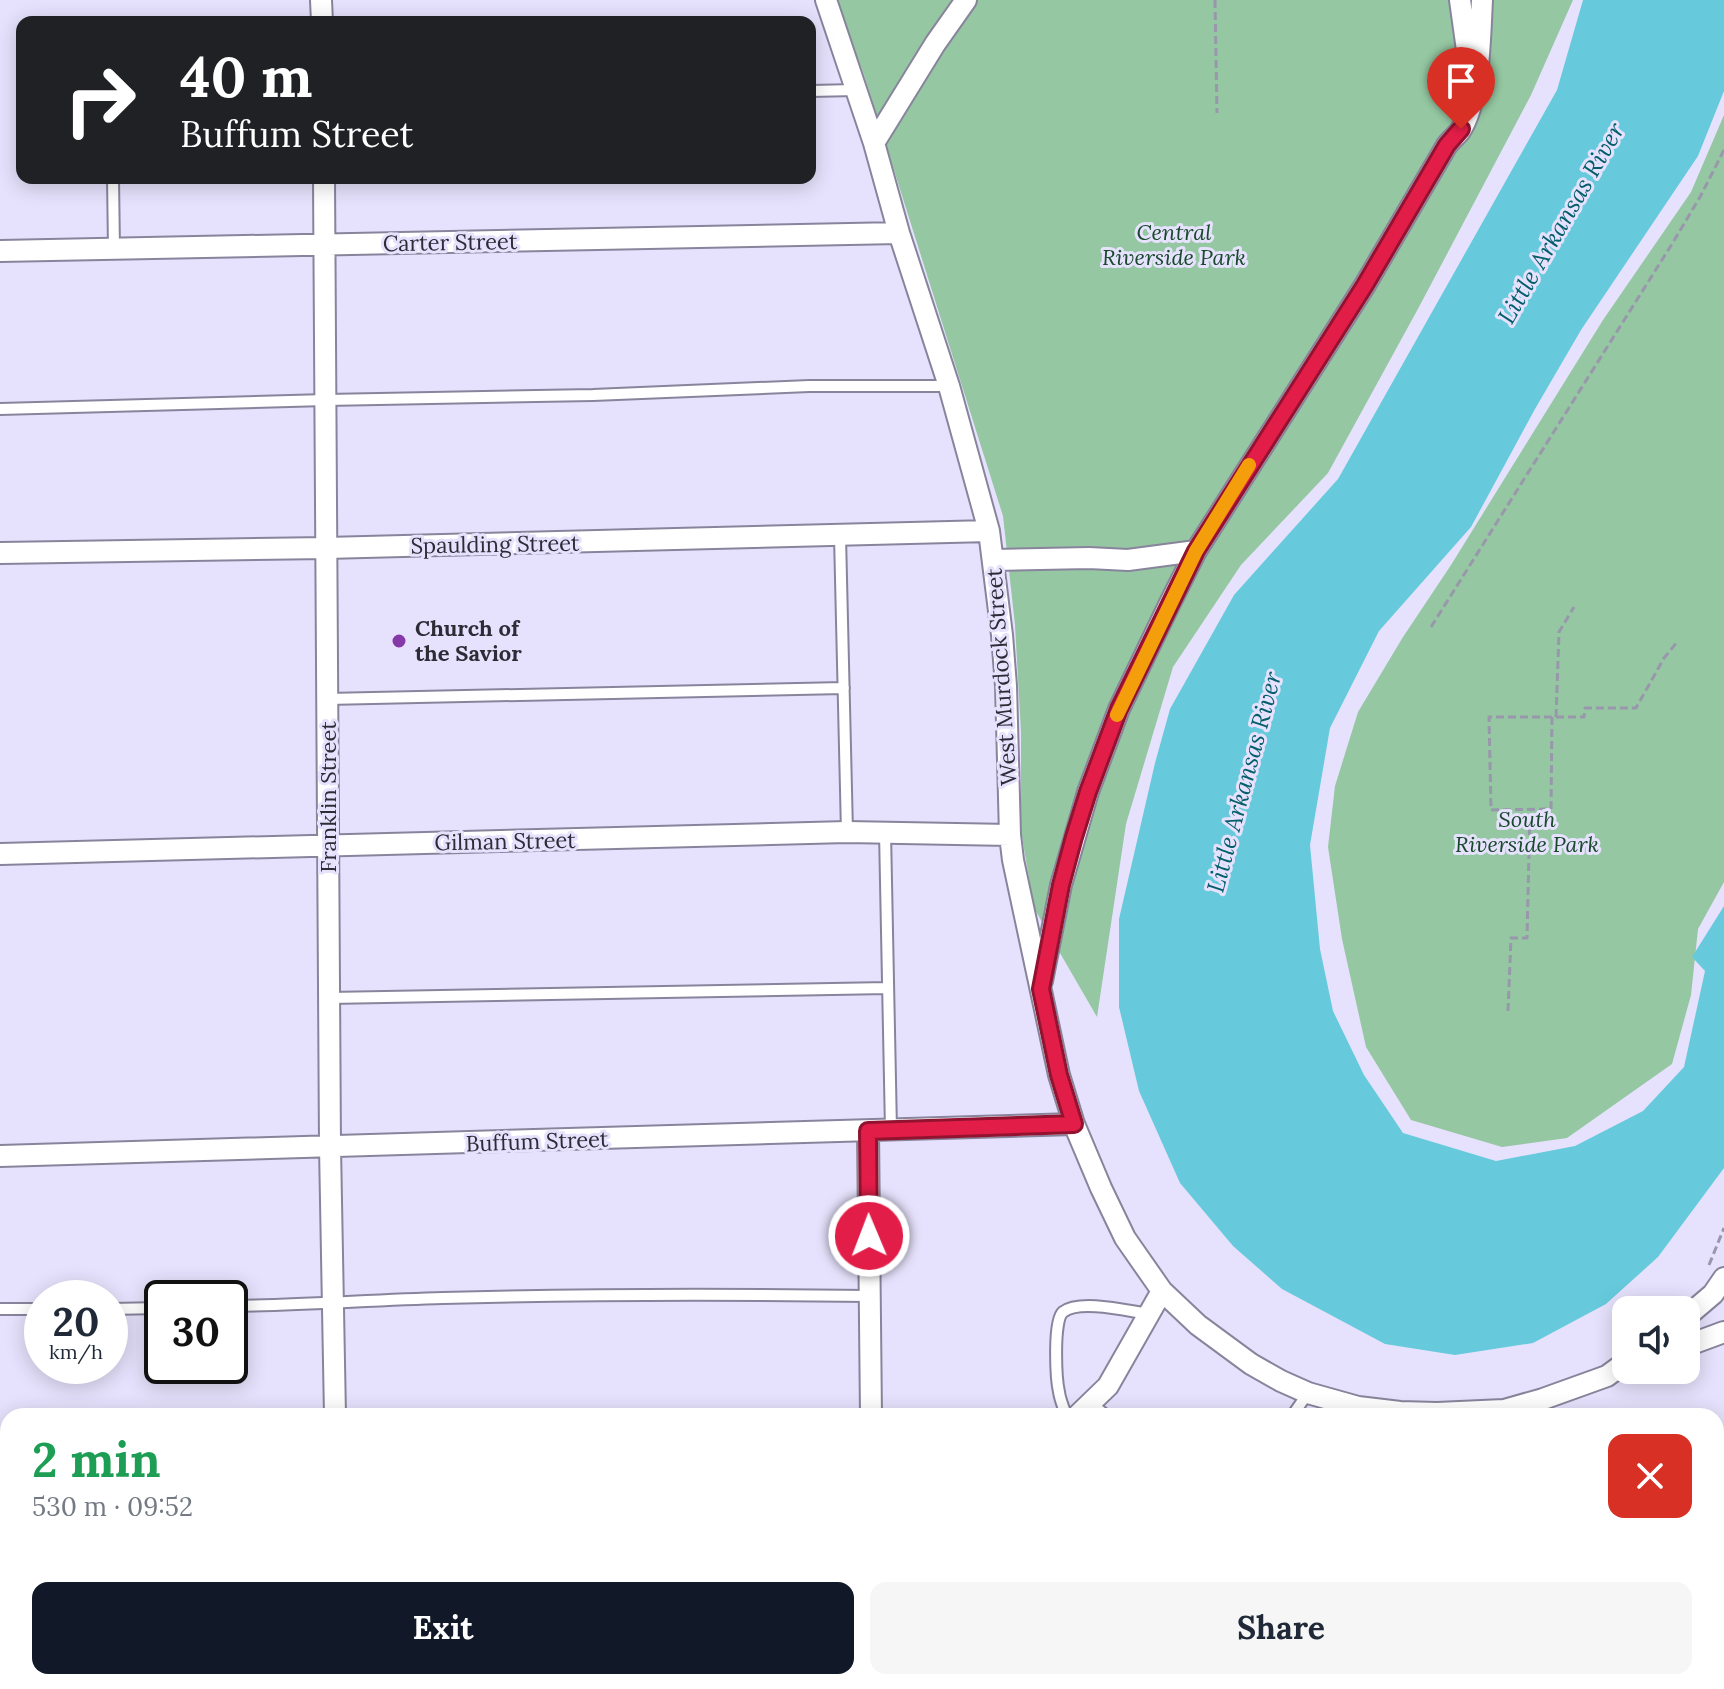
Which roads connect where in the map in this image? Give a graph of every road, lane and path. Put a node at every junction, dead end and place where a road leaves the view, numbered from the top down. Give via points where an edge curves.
1 (826, 0) edge
2 (966, 0) edge
3 (1215, 0) edge
4 (1460, 0) edge
5 (1482, 0) edge
6 (856, 90) junction
7 (816, 91) edge
8 (1217, 113) dead end
9 (874, 143) junction
10 (1447, 145) junction
11 (1724, 150) edge
12 (113, 184) edge
13 (324, 184) edge
14 (899, 233) junction
15 (325, 244) junction
16 (114, 249) junction
17 (0, 251) edge
18 (949, 386) junction
19 (326, 400) junction
20 (0, 409) edge
21 (989, 531) junction
22 (840, 536) junction
23 (326, 548) junction
24 (1196, 551) junction
25 (0, 553) edge
26 (994, 560) junction
27 (1574, 607) dead end
28 (1431, 627) dead end
29 (1678, 641) dead end
30 (844, 688) junction
31 (327, 699) junction
32 (1554, 717) junction
33 (1530, 810) junction
34 (847, 832) junction
35 (885, 832) junction
36 (1010, 835) junction
37 (328, 845) junction
38 (0, 854) edge
39 (888, 988) junction
40 (1041, 989) junction
41 (329, 998) junction
42 (1508, 1011) dead end
43 (1074, 1124) junction
44 (891, 1130) junction
45 (868, 1131) junction
46 (330, 1147) junction
47 (0, 1156) edge
48 (1724, 1228) edge
49 (1715, 1251) dead end
50 (1724, 1278) edge
51 (1162, 1291) junction
52 (870, 1296) junction
53 (333, 1304) junction
54 (1700, 1305) edge
55 (248, 1306) edge
56 (0, 1309) edge
57 (24, 1309) edge
58 (1149, 1314) junction
59 (1724, 1332) edge
60 (1700, 1341) edge
61 (1612, 1374) edge
62 (1308, 1393) junction
63 (335, 1408) edge
64 (871, 1408) edge
65 (1064, 1408) edge
66 (1094, 1408) edge
67 (1298, 1408) edge
68 (1364, 1408) edge
69 (1511, 1408) edge

1 - 6 street, West Murdock Street
2 - 9 street
3 - 8 path
4 - 10 street via 1465,79
5 - 10 street via 1470,106
6 - 7 lane
6 - 9 street, West Murdock Street
9 - 14 street, West Murdock Street
10 - 24 street
11 - 28 path via 1672,244
12 - 16 lane
13 - 15 street, Franklin Street
14 - 15 street, Carter Street
14 - 18 street, West Murdock Street
15 - 16 street, Carter Street
15 - 19 street, Franklin Street
16 - 17 street, Carter Street
18 - 19 lane
18 - 21 street, West Murdock Street
19 - 20 lane
19 - 23 street, Franklin Street
21 - 22 street, Spaulding Street
21 - 26 street, West Murdock Street
22 - 23 street, Spaulding Street
22 - 30 lane
23 - 25 street, Spaulding Street
23 - 31 street, Franklin Street
24 - 26 street via 1128,560
24 - 40 street via 1119,709 1088,792 1061,885
26 - 36 street, West Murdock Street via 1006,686
27 - 32 path via 1559,632
29 - 32 path via 1636,708 1585,708 1584,717
30 - 31 lane
30 - 34 lane
31 - 37 street, Franklin Street
32 - 33 path via 1551,809
32 - 33 path via 1489,717 1491,810
33 - 42 path via 1527,938 1511,938
34 - 35 street, Gilman Street
34 - 37 street, Gilman Street
35 - 36 street, Gilman Street
35 - 39 lane
36 - 40 street, West Murdock Street
37 - 38 street, Gilman Street
37 - 41 street, Franklin Street
39 - 41 lane
39 - 44 lane
40 - 43 street, West Murdock Street
41 - 46 street, Franklin Street
43 - 44 street, Buffum Street
43 - 51 street, West Murdock Street via 1125,1238
44 - 45 street, Buffum Street
45 - 46 street, Buffum Street
45 - 52 street
46 - 47 street, Buffum Street
46 - 53 street, Franklin Street
48 - 49 path
50 - 54 street
51 - 58 street
51 - 62 street, West Murdock Street via 1251,1364
52 - 53 lane via 442,1298
52 - 64 street
53 - 55 lane
53 - 63 street, Franklin Street
56 - 57 lane
58 - 65 lane via 1079,1306 1059,1317 1056,1353
58 - 66 street
59 - 60 street
61 - 69 street, West Murdock Street
62 - 67 lane
62 - 68 street, West Murdock Street

